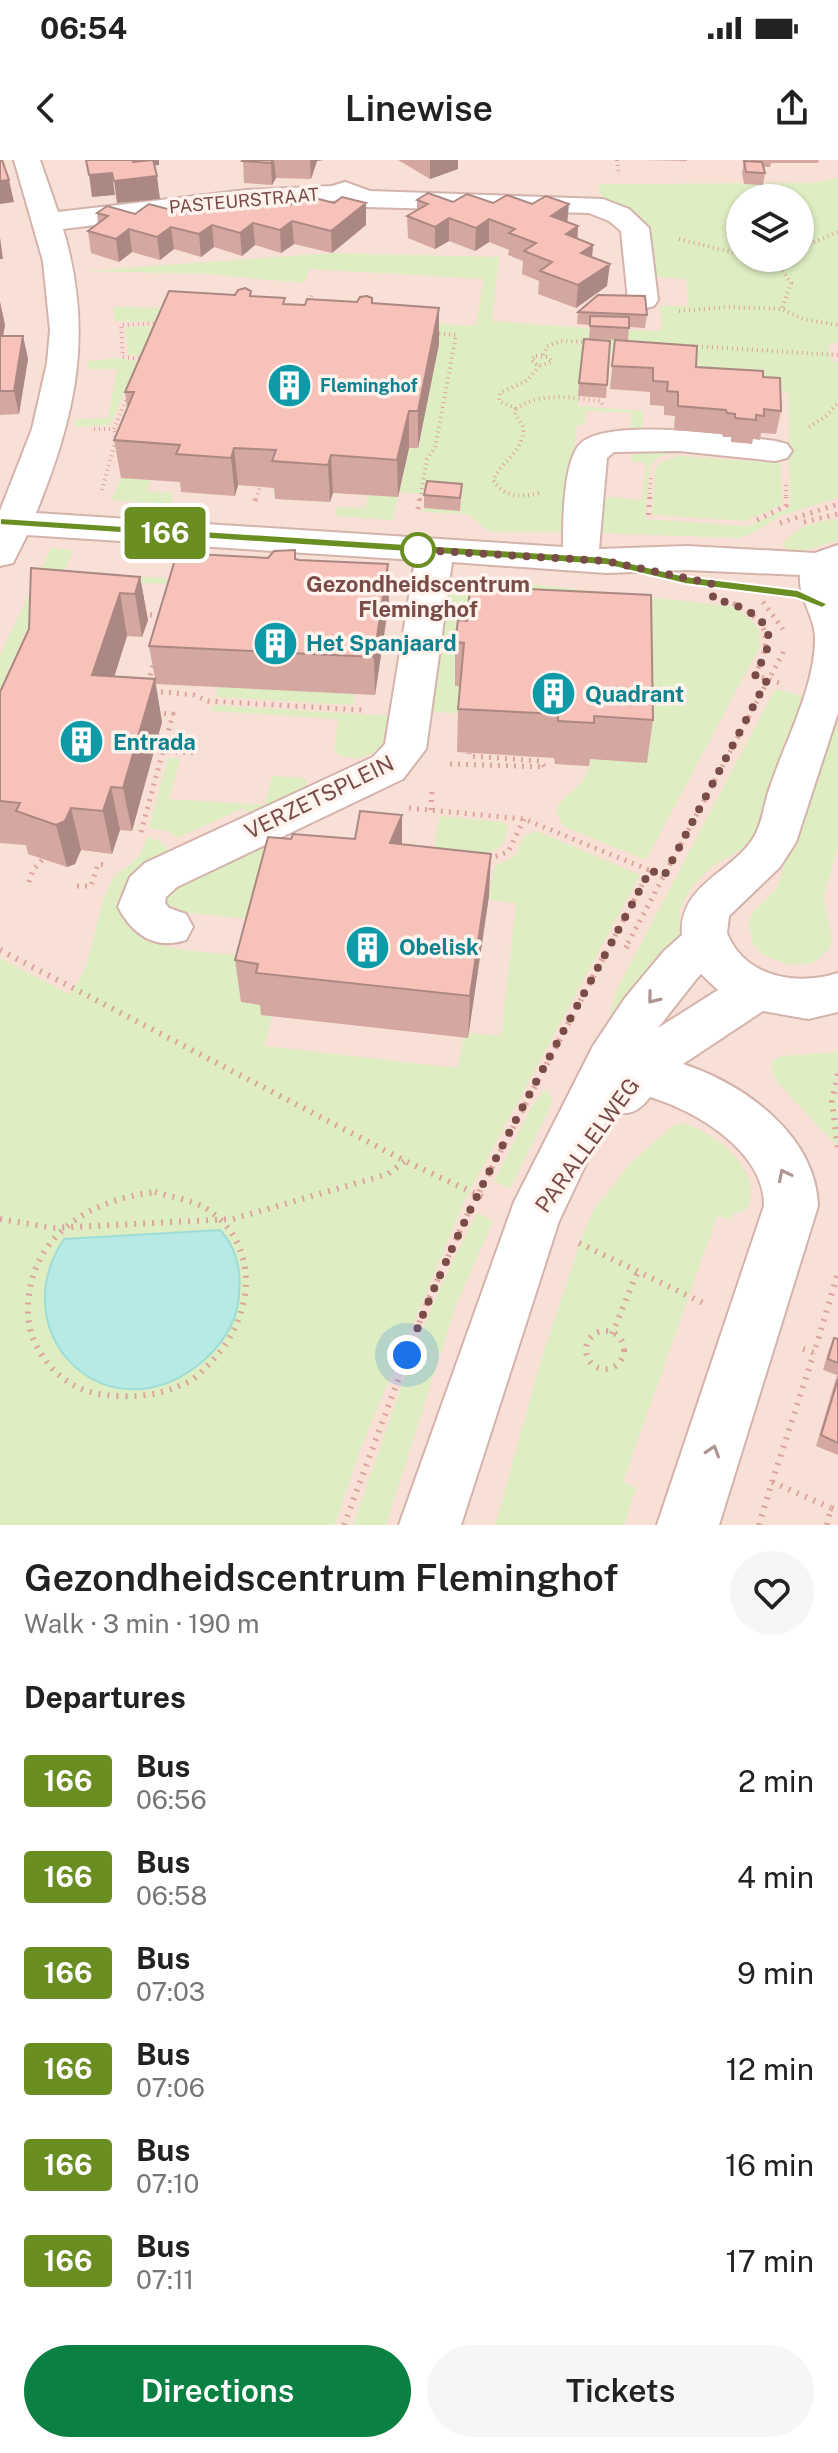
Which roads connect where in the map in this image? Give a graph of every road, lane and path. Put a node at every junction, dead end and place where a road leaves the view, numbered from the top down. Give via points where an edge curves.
1 (27, 160) edge
2 (358, 160) edge
3 (345, 190) junction
4 (47, 222) junction
5 (635, 228) junction
6 (838, 232) edge
7 (814, 242) edge
8 (726, 251) edge
9 (784, 272) edge
10 (312, 293) dead end
11 (643, 300) joint
12 (782, 309) junction
13 (305, 315) edge
14 (838, 325) edge
15 (425, 333) edge
16 (155, 335) edge
17 (589, 342) edge
18 (150, 347) edge
19 (690, 347) edge
20 (543, 355) junction
21 (838, 355) edge
22 (145, 359) junction
23 (539, 366) junction
24 (138, 373) edge
25 (132, 387) edge
26 (516, 409) dead end
27 (50, 429) junction
28 (114, 429) junction
29 (780, 463) joint
30 (651, 471) dead end
31 (96, 503) dead end
32 (418, 511) dead end
33 (662, 518) dead end
34 (747, 524) dead end
35 (4, 533) edge
36 (435, 551) junction
37 (593, 560) junction
38 (827, 575) edge
39 (713, 584) junction
40 (759, 588) junction
41 (134, 613) edge
42 (162, 631) edge
43 (154, 660) edge
44 (767, 680) junction
45 (147, 712) edge
46 (412, 713) junction
47 (163, 751) junction
48 (193, 753) dead end
49 (469, 753) edge
50 (448, 764) dead end
51 (404, 808) dead end
52 (524, 819) junction
53 (141, 832) dead end
54 (43, 859) edge
55 (483, 859) edge
56 (650, 870) junction
57 (664, 876) junction
58 (29, 882) dead end
59 (170, 927) dead end
60 (705, 942) junction
61 (0, 950) edge
62 (624, 961) dead end
63 (758, 990) junction
64 (838, 992) edge
65 (623, 1068) junction
66 (838, 1074) edge
67 (838, 1149) edge
68 (405, 1161) junction
69 (477, 1194) junction
70 (0, 1219) edge
71 (222, 1220) junction
72 (64, 1228) junction
73 (554, 1230) junction
74 (612, 1334) junction
75 (814, 1353) dead end
76 (772, 1482) junction
77 (835, 1510) edge
78 (344, 1525) edge
79 (430, 1525) edge
80 (688, 1525) edge
81 (759, 1525) edge
82 (827, 1525) edge

1 - 4 street
2 - 3 street, PASTEURSTRAAT via 352,186
3 - 4 street, PASTEURSTRAAT
3 - 5 street, PASTEURSTRAAT via 366,199 593,205
4 - 27 street via 64,301 59,397
5 - 8 path
5 - 11 street
6 - 7 path
9 - 12 path via 791,283
10 - 13 path
11 - 12 path via 657,310
12 - 14 path
15 - 32 path via 456,335
16 - 22 path via 161,324 121,325 123,357
17 - 20 path via 555,342
18 - 22 path
19 - 21 path
20 - 23 path via 532,359
20 - 23 path via 552,362
22 - 24 path
23 - 26 path via 528,380 500,393 499,401
25 - 28 path
27 - 28 path
27 - 35 street
28 - 31 path via 108,475
29 - 34 path via 786,506
29 - 37 street via 628,438 601,443 590,456 580,536
30 - 33 path via 648,517
35 - 36 street
36 - 37 street
36 - 46 street, VERZETSPLEIN
37 - 38 street via 687,558
37 - 39 street
38 - 40 street via 798,594
38 - 60 street via 835,640 781,824 761,861 709,904
39 - 40 street
39 - 44 path via 713,599 743,607 765,629 769,643 755,675
40 - 44 path via 770,615 792,638
41 - 42 path via 166,616
43 - 46 path via 146,690 208,701
44 - 57 path
45 - 47 path via 173,714
46 - 59 street, VERZETSPLEIN via 402,755 388,768 153,881 141,907 153,921
47 - 48 path
47 - 53 path
49 - 50 path via 545,764 540,769
51 - 52 path
52 - 55 path via 508,852
52 - 56 path
54 - 58 path
56 - 57 path
56 - 69 path
57 - 62 path
60 - 63 street via 728,973
60 -> 65 street, PARALLELWEG via 642,1012
61 - 68 path
63 - 64 street via 806,1000
63 - 65 street, PARALLELWEG
65 - 73 street, PARALLELWEG
80 -> 65 street via 791,1206 791,1188 785,1171 727,1108 708,1095
66 - 67 path via 831,1114
68 - 69 path
68 - 71 path via 388,1174
69 - 73 path
69 - 78 path via 426,1305
70 - 72 path
71 - 72 path
71 - 72 path via 200,1205 155,1192 108,1200
71 - 72 path via 242,1246 249,1276 242,1323 224,1353 198,1376 142,1398 100,1395 74,1386 53,1371 37,1349 28,1326 29,1287 44,1250
73 - 74 path via 638,1271
73 - 79 street, PARALLELWEG
74 - 74 path via 623,1345 621,1361 611,1368 593,1365 586,1354 587,1341 596,1333
75 - 76 path
76 - 77 path
76 - 81 path
77 - 82 path

